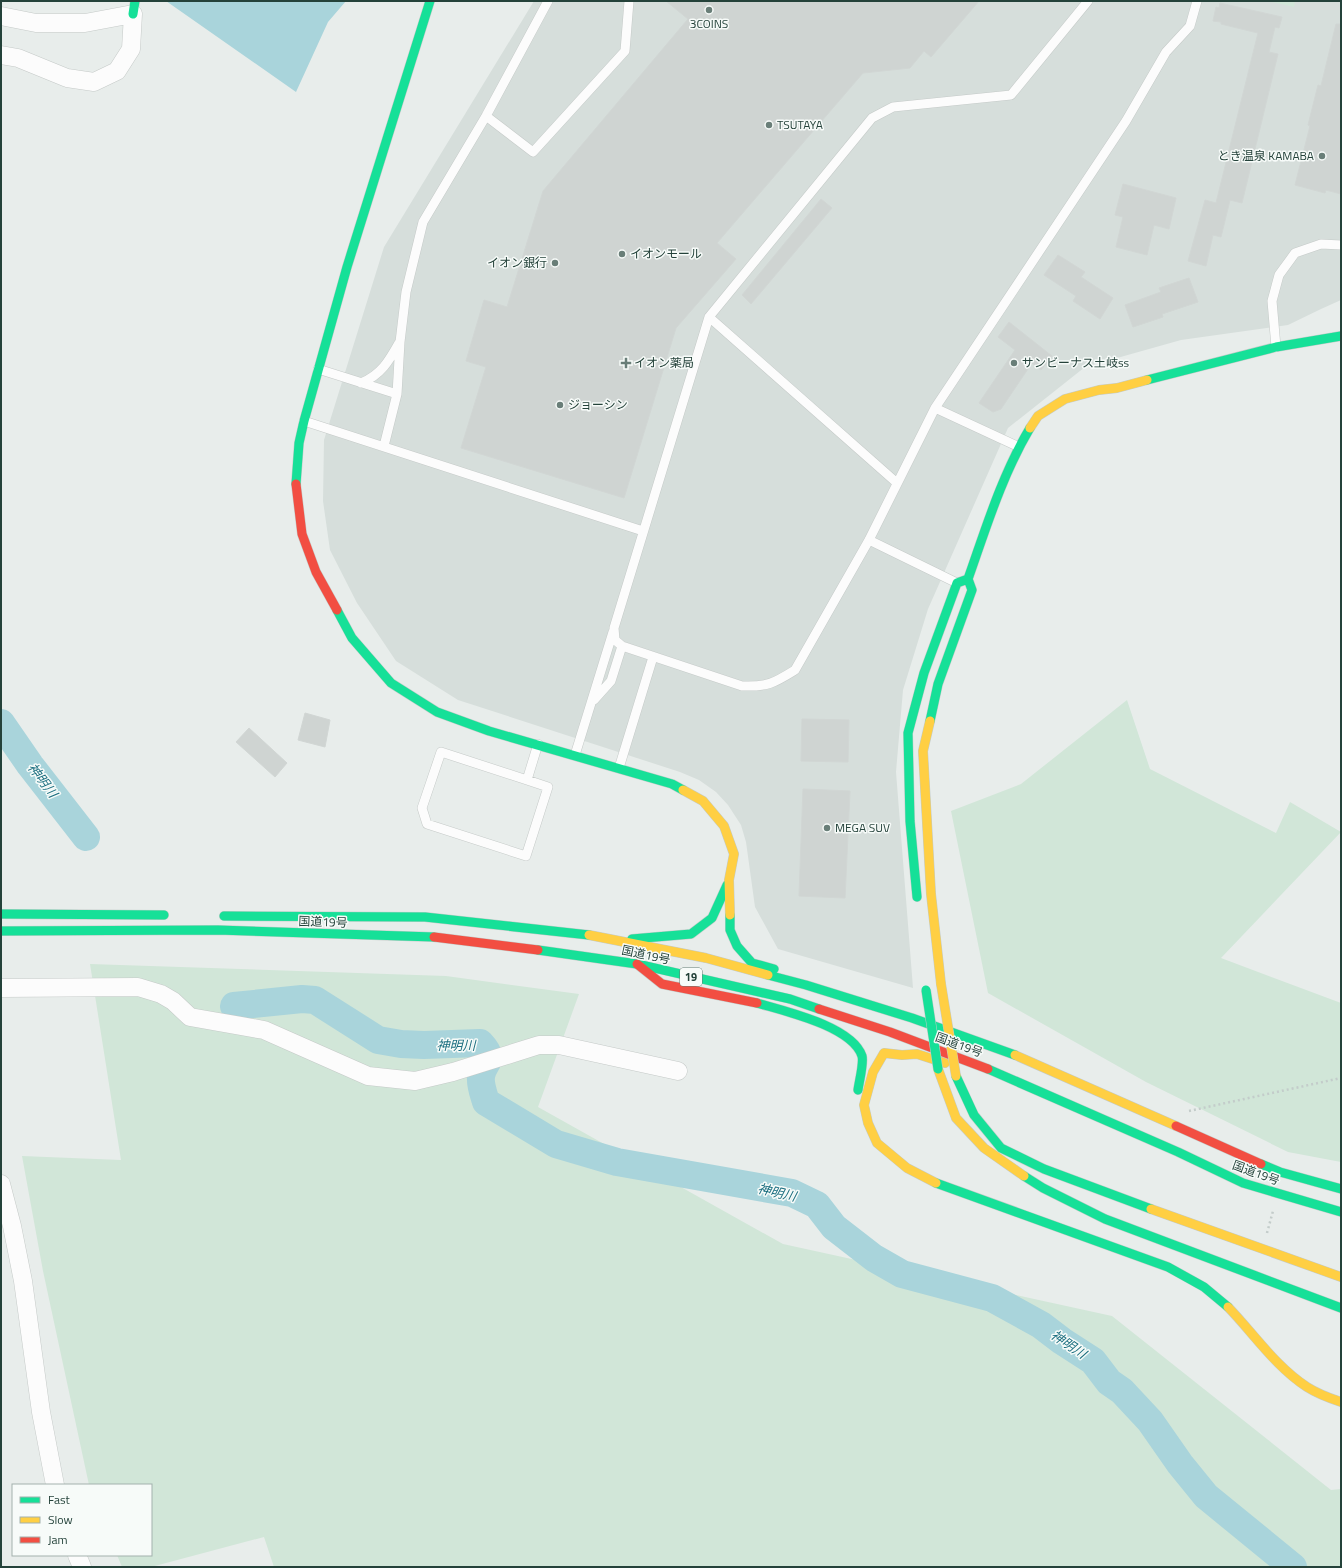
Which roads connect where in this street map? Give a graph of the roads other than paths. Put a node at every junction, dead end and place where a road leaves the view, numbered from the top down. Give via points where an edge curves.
1 (430, 1) edge
2 (548, 1) edge
3 (629, 1) edge
4 (1088, 1) edge
5 (1197, 1) edge
6 (134, 8) edge
7 (1, 16) edge
8 (1, 55) edge
9 (486, 116) junction
10 (1341, 245) edge
11 (709, 317) junction
12 (1341, 336) edge
13 (400, 342) junction
14 (1276, 347) junction
15 (318, 369) junction
16 (361, 383) junction
17 (397, 394) junction
18 (935, 408) junction
19 (304, 421) junction
20 (384, 446) junction
21 (1019, 447) junction
22 (897, 483) junction
23 (643, 531) junction
24 (869, 540) junction
25 (968, 579) junction
26 (957, 583) junction
27 (614, 628) junction
28 (622, 646) junction
29 (653, 657) junction
30 (591, 704) junction
31 (538, 744) junction
32 (576, 755) junction
33 (619, 768) junction
34 (527, 780) junction
35 (729, 880) junction
36 (918, 905) dead end
37 (1, 914) edge
38 (171, 915) dead end
39 (219, 916) dead end
40 (1, 931) edge
41 (616, 939) junction
42 (637, 964) junction
43 (925, 986) dead end
44 (1, 988) edge
45 (912, 1018) junction
46 (678, 1071) dead end
47 (856, 1111) dead end
48 (858, 1124) dead end
49 (1178, 1152) junction
50 (879, 1158) dead end
51 (1008, 1166) junction
52 (910, 1180) dead end
53 (1, 1184) edge
54 (1066, 1189) dead end
55 (1341, 1190) edge
56 (1341, 1212) edge
57 (1087, 1248) dead end
58 (1138, 1266) dead end
59 (1341, 1277) edge
60 (1341, 1308) edge
61 (1293, 1389) dead end
62 (1341, 1402) edge
63 (55, 1484) edge
64 (77, 1556) edge
65 (82, 1567) edge

1 - 15 main road
2 - 9 lane
3 - 9 lane via 625,51 533,152
4 - 11 lane via 1010,95 893,107 872,118
5 - 18 lane via 1190,26 1166,52 1126,121
6 - 7 street via 78,23 36,23
6 - 8 street via 131,49 117,71 94,82 67,78 18,58
9 - 13 lane via 423,222 406,292
10 - 14 lane via 1321,244 1295,253 1279,275 1272,301
11 - 22 lane
11 - 23 lane
12 - 14 main road
13 - 16 lane via 388,363 372,378
13 - 17 lane
14 - 21 main road via 1066,399 1038,416
15 - 16 lane
15 - 19 main road
16 - 17 lane
17 - 20 lane
18 - 21 lane
18 - 22 lane
19 - 20 lane
19 - 31 main road via 296,490 302,534 316,572 352,638 391,683 437,712 489,731
20 - 23 lane
21 - 25 main road via 994,504
22 - 24 lane
23 - 27 lane
24 - 26 lane
24 - 29 lane via 795,670 776,682 760,687 742,686
25 - 26 main road
25 - 59 main road, bridge via 972,590 938,684 924,751 931,894 940,984 956,1076 974,1115 1001,1148 1044,1169
26 - 36 main road via 924,673 908,733 910,821
27 - 28 lane via 616,640
27 - 30 lane
28 - 29 lane
28 - 30 lane via 611,681
29 - 33 lane
30 - 32 lane
31 - 32 main road
31 - 34 lane
32 - 33 main road
33 - 35 main road via 672,784 702,801 724,826 734,854
34 - 34 lane via 548,787 526,856 427,824 422,808 440,752
35 - 41 main road via 712,918 691,934
35 - 45 main road via 730,930 737,946 752,963 900,1007
37 - 38 main road
39 - 41 main road, 国道19号 / 19 via 425,918
40 - 42 main road, 国道19号 / 19 via 218,930 434,938
41 - 45 main road, 国道19号 / 19 via 706,958 806,985
42 - 47 main road via 662,984 754,1002 795,1014 830,1027 853,1042 862,1057
42 - 49 main road, 国道19号 / 19 via 790,999 890,1032 997,1072
43 - 51 main road, bridge via 938,1069 956,1118 984,1148
44 - 46 street via 138,987 161,994 190,1017 264,1030 368,1076 415,1081 540,1045 559,1045
45 - 55 main road, 国道19号 / 19 via 1007,1052 1280,1172
48 - 50 main road via 866,1141
49 - 56 main road, 国道19号 / 19 via 1243,1182
49 - 62 main road via 1154,1150 1054,1105 964,1069 917,1054 884,1053 873,1072 864,1106 877,1143 907,1168 950,1189 1168,1267 1200,1283 1235,1313 1291,1376 1326,1398
51 - 54 main road
51 - 60 main road via 1043,1188 1105,1218
52 - 57 main road
53 - 63 street via 23,1281 41,1412
58 - 61 main road via 1159,1272 1206,1297
64 - 65 street

